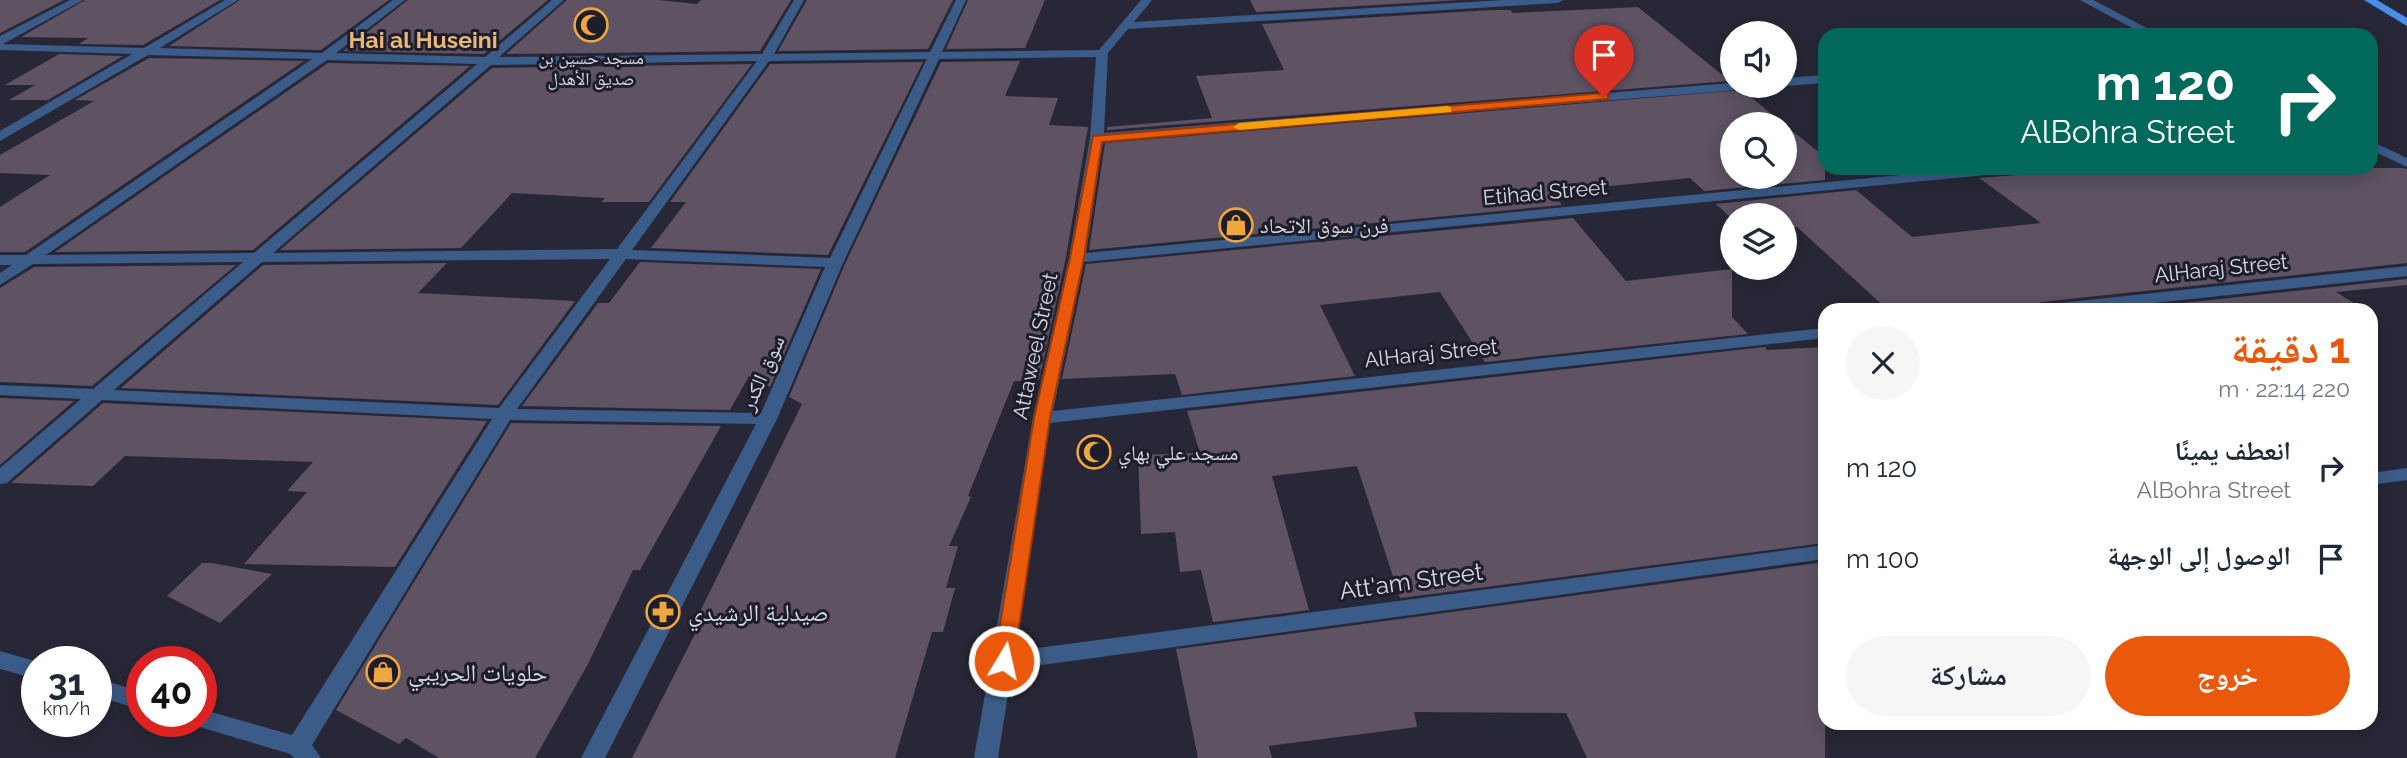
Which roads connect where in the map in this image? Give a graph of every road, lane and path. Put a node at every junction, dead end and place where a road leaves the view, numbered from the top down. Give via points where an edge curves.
1 (78, 0) edge
2 (233, 0) edge
3 (400, 0) edge
4 (559, 0) edge
5 (799, 0) edge
6 (961, 0) edge
7 (1147, 0) edge
8 (1558, 0) edge
9 (2085, 0) edge
10 (2369, 0) edge
11 (2407, 23) edge
12 (1126, 26) junction
13 (2140, 28) edge
14 (0, 44) edge
15 (148, 50) junction
16 (1102, 53) junction
17 (326, 55) junction
18 (936, 55) junction
19 (764, 60) junction
20 (487, 61) junction
21 (1818, 80) edge
22 (1797, 81) edge
23 (1720, 87) edge
24 (0, 136) edge
25 (1097, 138) junction
26 (2378, 148) edge
27 (2407, 163) edge
28 (1944, 175) edge
29 (620, 254) junction
30 (259, 256) junction
31 (1077, 258) junction
32 (0, 260) edge
33 (28, 261) junction
34 (835, 263) junction
35 (2407, 271) edge
36 (0, 280) edge
37 (2107, 303) edge
38 (1818, 334) edge
39 (0, 390) edge
40 (96, 394) junction
41 (504, 414) junction
42 (1042, 418) junction
43 (768, 419) junction
44 (2407, 474) edge
45 (0, 478) edge
46 (2378, 478) edge
47 (1818, 553) edge
48 (0, 660) edge
49 (1004, 661) junction
50 (21, 666) edge
51 (217, 723) edge
52 (303, 752) edge
53 (593, 758) edge
54 (986, 758) edge

1 - 14 street
2 - 15 street
3 - 17 street
4 - 20 street
5 - 19 street
6 - 18 street, سوق الكدر
7 - 12 street
8 - 12 street
9 - 13 street
10 - 11 main road
12 - 16 street
14 - 15 street
15 - 17 street
15 - 24 street
16 - 18 street
16 - 25 street, Attaweel Street
17 - 20 street
17 - 33 street
18 - 19 street
18 - 34 street, سوق الكدر
19 - 20 street
19 - 29 street
20 - 30 street
21 - 22 street
23 - 25 street
25 - 31 street, Attaweel Street
26 - 27 street
28 - 31 street, Etihad Street
29 - 30 street
29 - 34 street
29 - 41 street
30 - 33 street
30 - 40 street
31 - 42 street, Attaweel Street
32 - 33 street
33 - 36 street
34 - 43 street, سوق الكدر
35 - 37 street, AlHaraj Street
38 - 42 street, AlHaraj Street
39 - 40 street
40 - 41 street
40 - 45 street
41 - 43 street
41 - 52 street
42 - 49 street, Attaweel Street
43 - 53 street, سوق الكدر
44 - 46 street
47 - 49 street, Att'am Street
48 - 50 street
49 - 54 street, Attaweel Street
51 - 52 street

